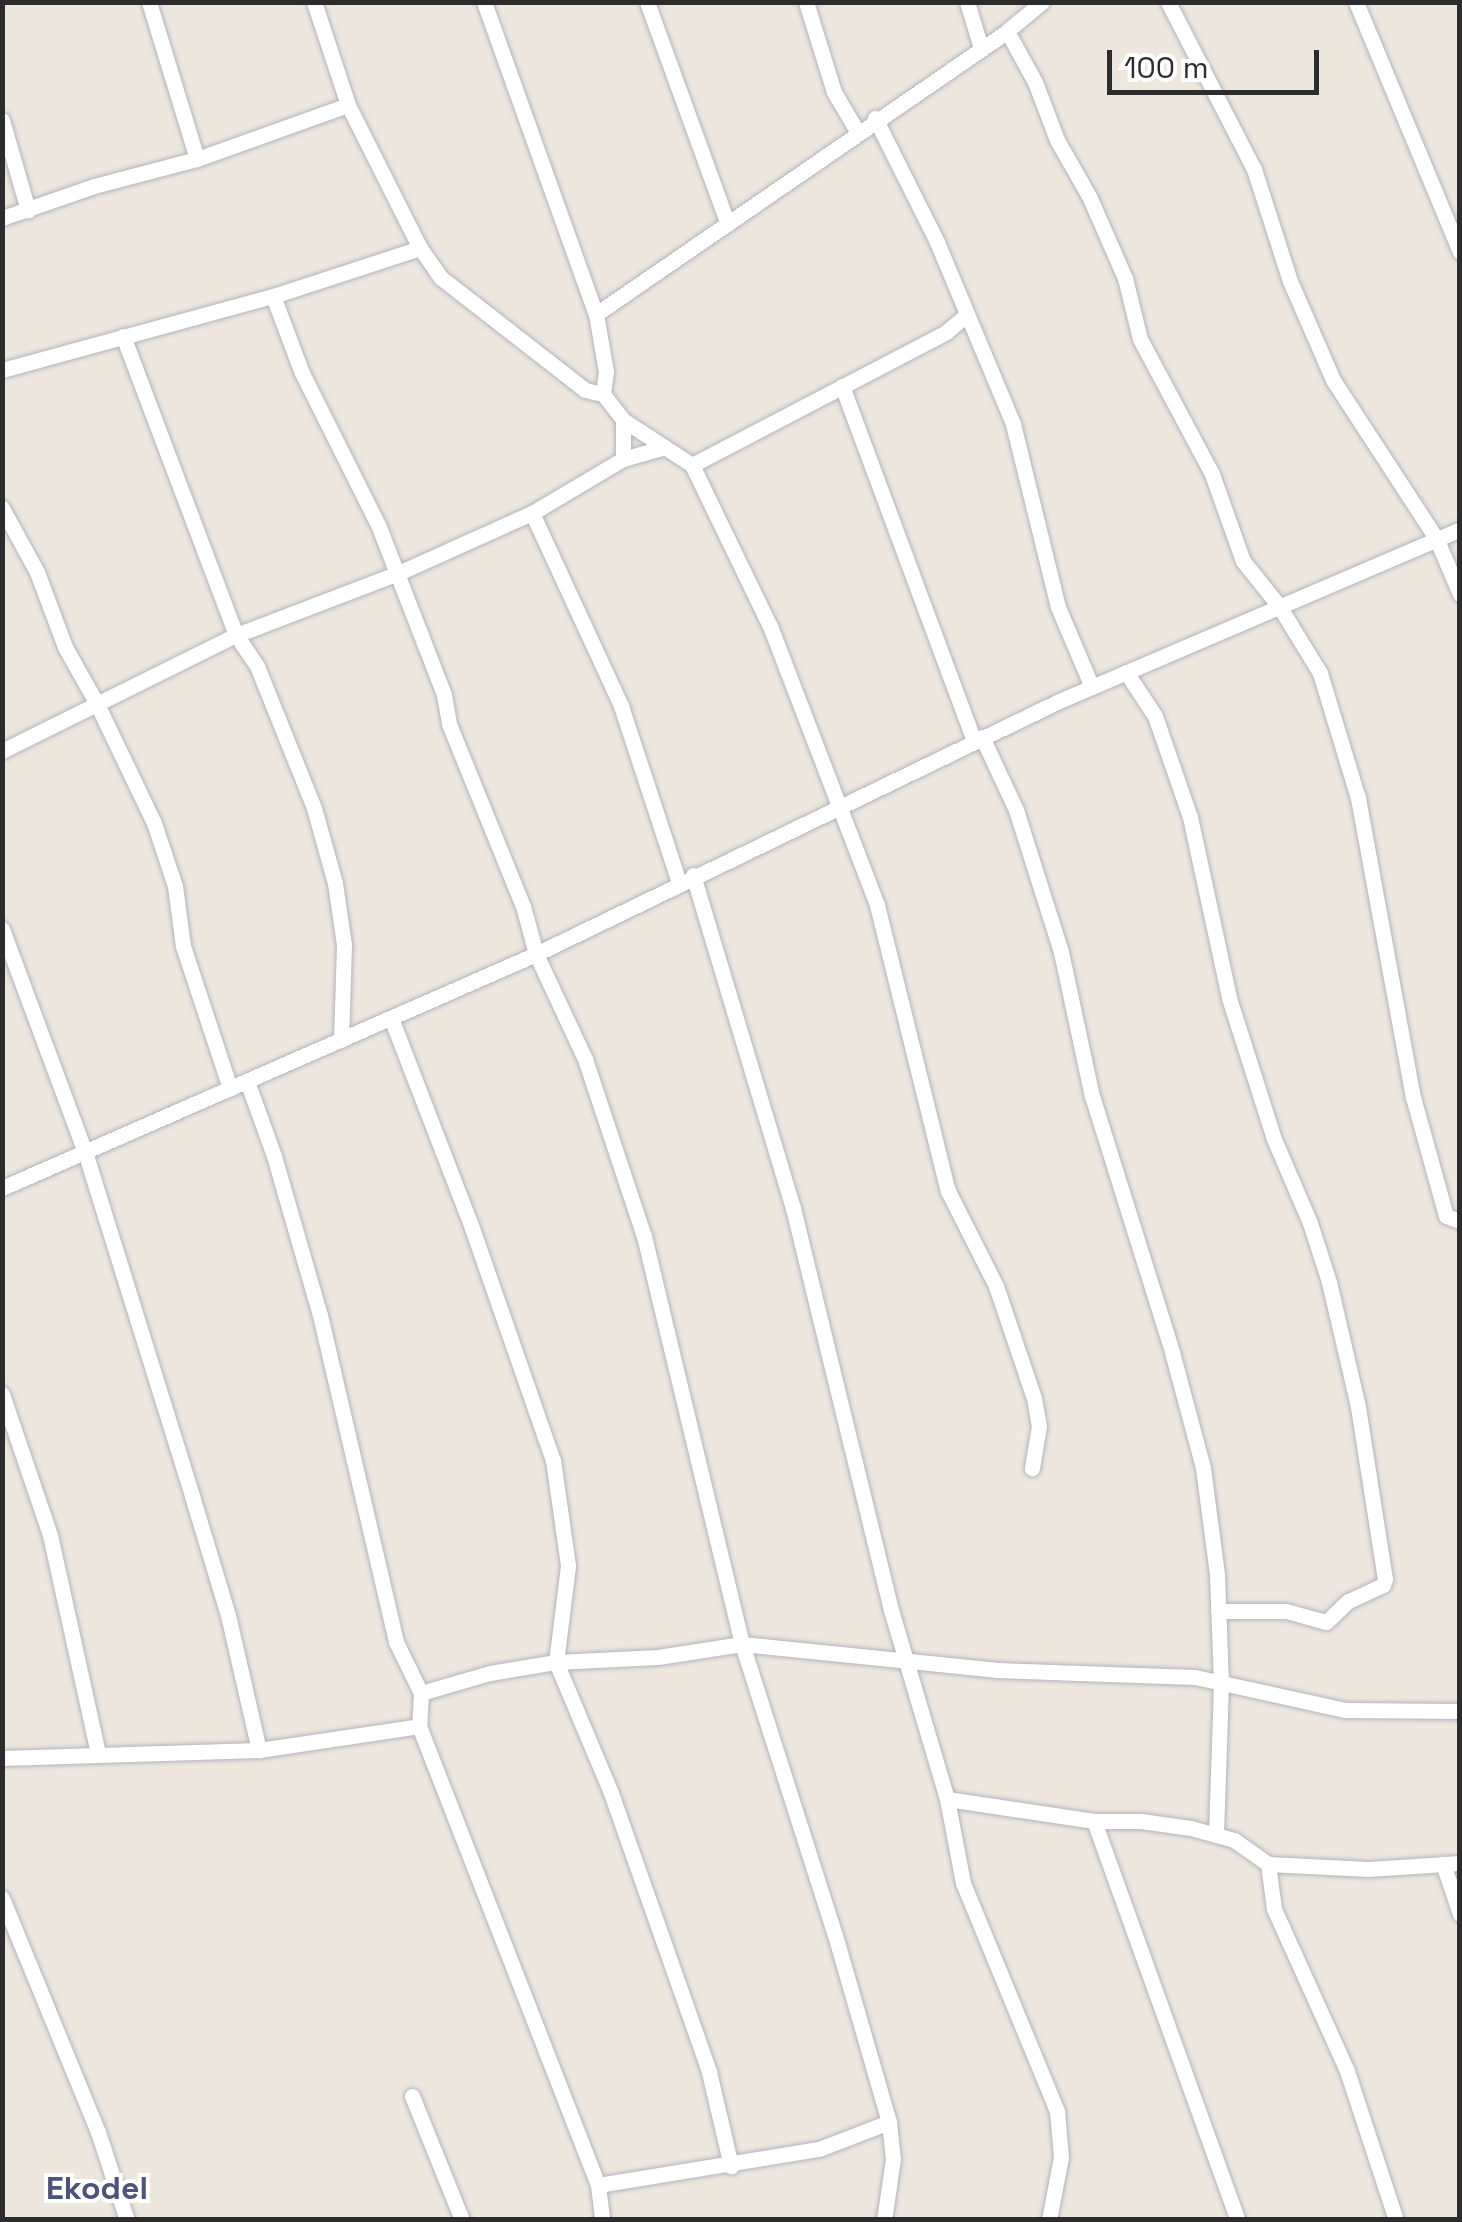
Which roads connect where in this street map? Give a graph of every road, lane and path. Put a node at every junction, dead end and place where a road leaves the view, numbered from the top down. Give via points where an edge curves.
1 (148, 2) edge
2 (314, 2) edge
3 (484, 2) edge
4 (648, 2) edge
5 (806, 2) edge
6 (968, 2) edge
7 (1042, 2) edge
8 (1168, 2) edge
9 (1356, 2) edge
10 (1007, 31) junction
11 (981, 48) junction
12 (348, 105) junction
13 (875, 118) junction
14 (2, 120) edge
15 (858, 131) junction
16 (197, 160) junction
17 (28, 210) junction
18 (2, 218) edge
19 (728, 224) junction
20 (420, 248) junction
21 (1460, 252) edge
22 (273, 296) junction
23 (596, 314) junction
24 (965, 316) junction
25 (123, 336) junction
26 (2, 370) edge
27 (842, 386) junction
28 (603, 394) junction
29 (622, 420) junction
30 (662, 448) junction
31 (623, 458) junction
32 (692, 465) junction
33 (2, 508) edge
34 (532, 513) junction
35 (1460, 529) edge
36 (1436, 538) junction
37 (396, 574) junction
38 (1460, 594) edge
39 (1280, 606) junction
40 (236, 634) junction
41 (1126, 672) junction
42 (1092, 687) junction
43 (98, 704) junction
44 (978, 739) junction
45 (2, 751) edge
46 (839, 804) junction
47 (686, 878) junction
48 (2, 928) edge
49 (536, 954) junction
50 (391, 1018) junction
51 (341, 1040) junction
52 (247, 1081) junction
53 (230, 1088) junction
54 (85, 1152) junction
55 (2, 1188) edge
56 (1460, 1221) edge
57 (2, 1394) edge
58 (1032, 1468) dead end
59 (1218, 1611) junction
60 (742, 1644) junction
61 (556, 1662) junction
62 (908, 1663) junction
63 (1221, 1684) junction
64 (422, 1693) junction
65 (1460, 1710) edge
66 (419, 1726) junction
67 (259, 1750) junction
68 (98, 1754) junction
69 (2, 1758) edge
70 (947, 1800) junction
71 (1094, 1821) junction
72 (1216, 1834) junction
73 (1268, 1864) junction
74 (1451, 1864) edge
75 (2, 1898) edge
76 (1460, 1914) edge
77 (412, 2096) dead end
78 (889, 2122) junction
79 (731, 2166) junction
80 (598, 2185) junction
81 (127, 2220) edge
82 (462, 2220) edge
83 (602, 2220) edge
84 (884, 2220) edge
85 (1049, 2220) edge
86 (1238, 2220) edge
87 (1396, 2220) edge

1 - 16 street
2 - 12 street
3 - 23 street
4 - 19 street
5 - 15 street via 834,92
6 - 11 street
7 - 10 street
8 - 36 street via 1254,169 1290,281 1333,380
9 - 21 street
10 - 11 street
10 - 39 street via 1125,278 1140,339 1212,474 1244,561
11 - 13 street
12 - 16 street
12 - 20 street
13 - 15 street
13 - 24 street via 930,226
14 - 17 street
15 - 19 street
16 - 17 street
17 - 18 street
19 - 23 street
20 - 22 street
20 - 28 street via 440,276 586,390
22 - 25 street
22 - 37 street
23 - 28 street
24 - 27 street
24 - 42 street via 1013,424 1058,607
25 - 26 street
25 - 40 street
27 - 32 street
27 - 44 street
28 - 29 street
29 - 30 street
29 - 31 street
30 - 31 street
30 - 32 street
31 - 34 street
32 - 46 street via 770,626
33 - 43 street
34 - 37 street
34 - 47 street via 621,706
35 - 36 street
36 - 38 street
36 - 39 street
37 - 40 street
37 - 49 street via 524,906
39 - 41 street
39 - 56 street via 1320,674 1350,767 1414,1097 1446,1216
40 - 43 street
40 - 51 street via 257,666 336,883 344,946
41 - 42 street
41 - 59 street via 1155,716 1190,817 1223,980 1329,1282 1358,1408 1385,1580 1326,1622 1286,1611
42 - 44 street
43 - 45 street
43 - 53 street via 168,861 183,946
44 - 46 street
44 - 59 street via 1016,810 1061,952 1092,1096 1172,1352 1211,1513
46 - 47 street
46 - 58 street via 897,972 948,1191 996,1286 1034,1398 1039,1426
47 - 49 street
47 - 62 street via 793,1208
48 - 54 street
49 - 50 street
49 - 60 street via 586,1058 644,1236
50 - 51 street
50 - 61 street via 553,1460 568,1566
51 - 52 street
52 - 53 street
52 - 64 street via 320,1315 396,1642
53 - 54 street
54 - 55 street
54 - 67 street via 228,1615
57 - 68 street via 50,1536
59 - 63 street
60 - 61 street
60 - 62 street
60 - 78 street
61 - 64 street
61 - 79 street via 611,1793 710,2072
62 - 63 street via 1195,1677
62 - 70 street
63 - 65 street via 1345,1710
63 - 72 street
64 - 66 street
66 - 67 street
66 - 80 street
67 - 68 street
68 - 69 street
70 - 71 street
70 - 85 street via 964,1883 1057,2111 1061,2157
71 - 72 street
71 - 86 street
72 - 73 street
73 - 74 street
73 - 87 street via 1274,1909 1347,2071
74 - 76 street
75 - 81 street
77 - 82 street
78 - 79 street via 819,2149
78 - 84 street via 893,2159
79 - 80 street
80 - 83 street

